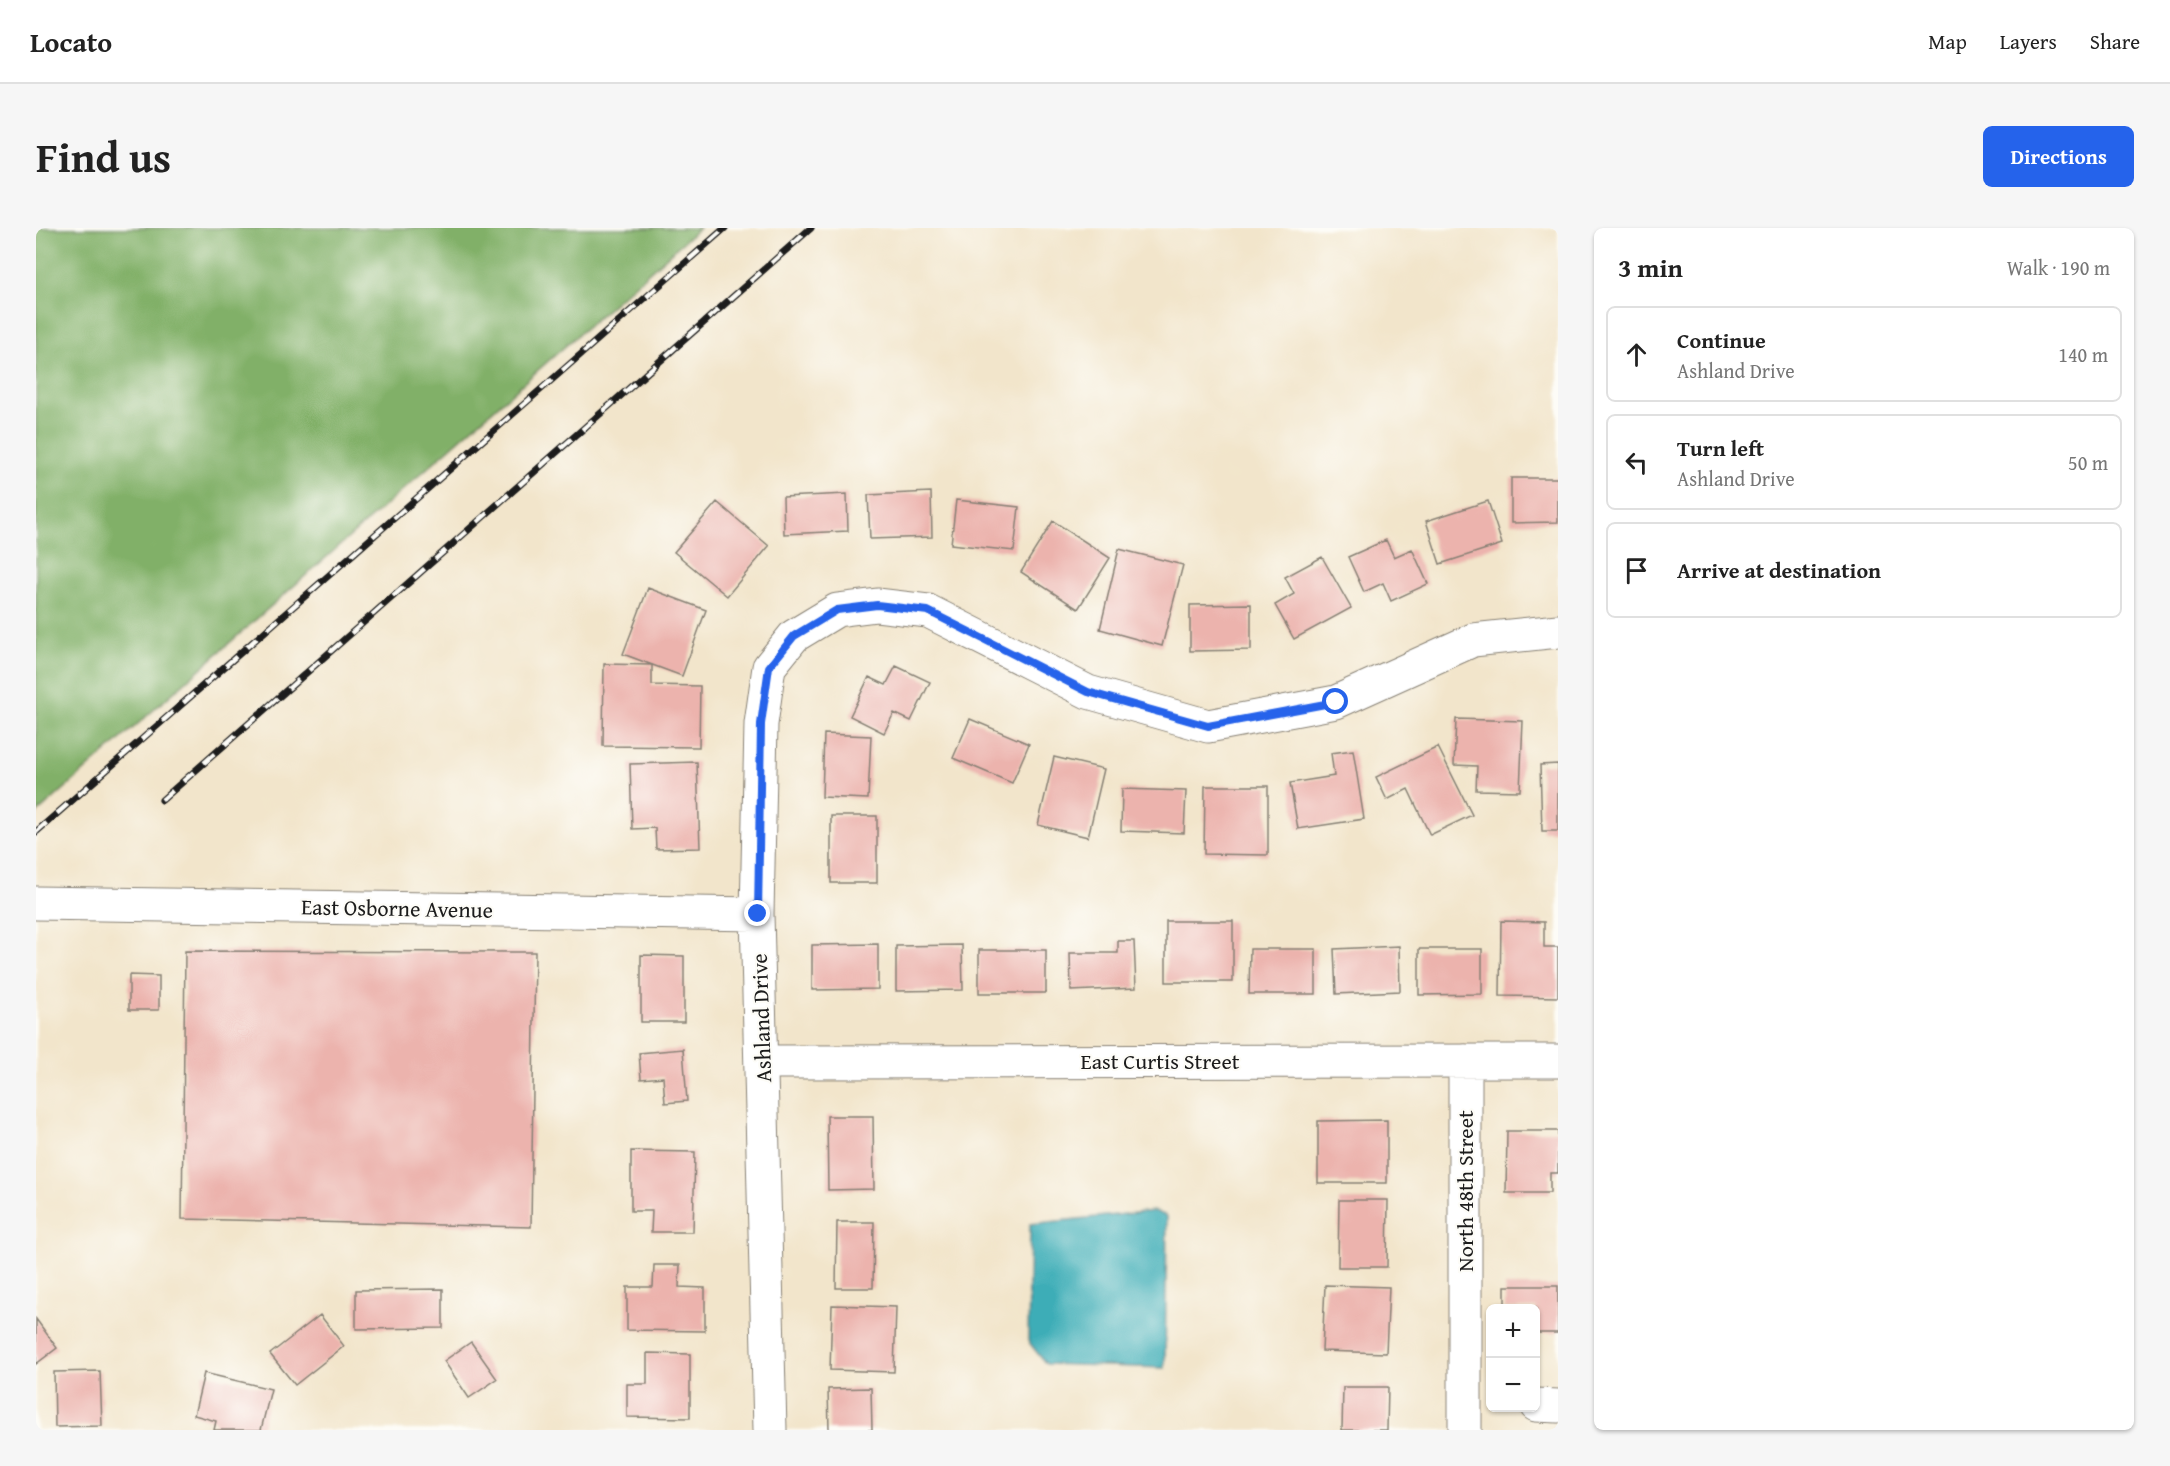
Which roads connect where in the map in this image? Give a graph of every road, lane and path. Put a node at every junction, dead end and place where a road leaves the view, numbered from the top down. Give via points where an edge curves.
1 (1558, 631) edge
2 (36, 903) edge
3 (758, 914) junction
4 (1558, 1060) edge
5 (1465, 1061) junction
6 (762, 1062) junction
7 (1540, 1405) edge
8 (1558, 1406) edge
9 (1474, 1413) edge
10 (770, 1430) edge

1 - 3 street, Ashland Drive via 1473,640 1336,702 1208,726 1088,692 928,611 877,605 837,610 794,636 769,667 761,724
2 - 3 street, East Osborne Avenue
3 - 6 street, Ashland Drive
4 - 5 street, East Curtis Street
5 - 6 street, East Curtis Street
5 - 9 street, North 48th Street
6 - 10 street, Ashland Drive
7 - 8 street

